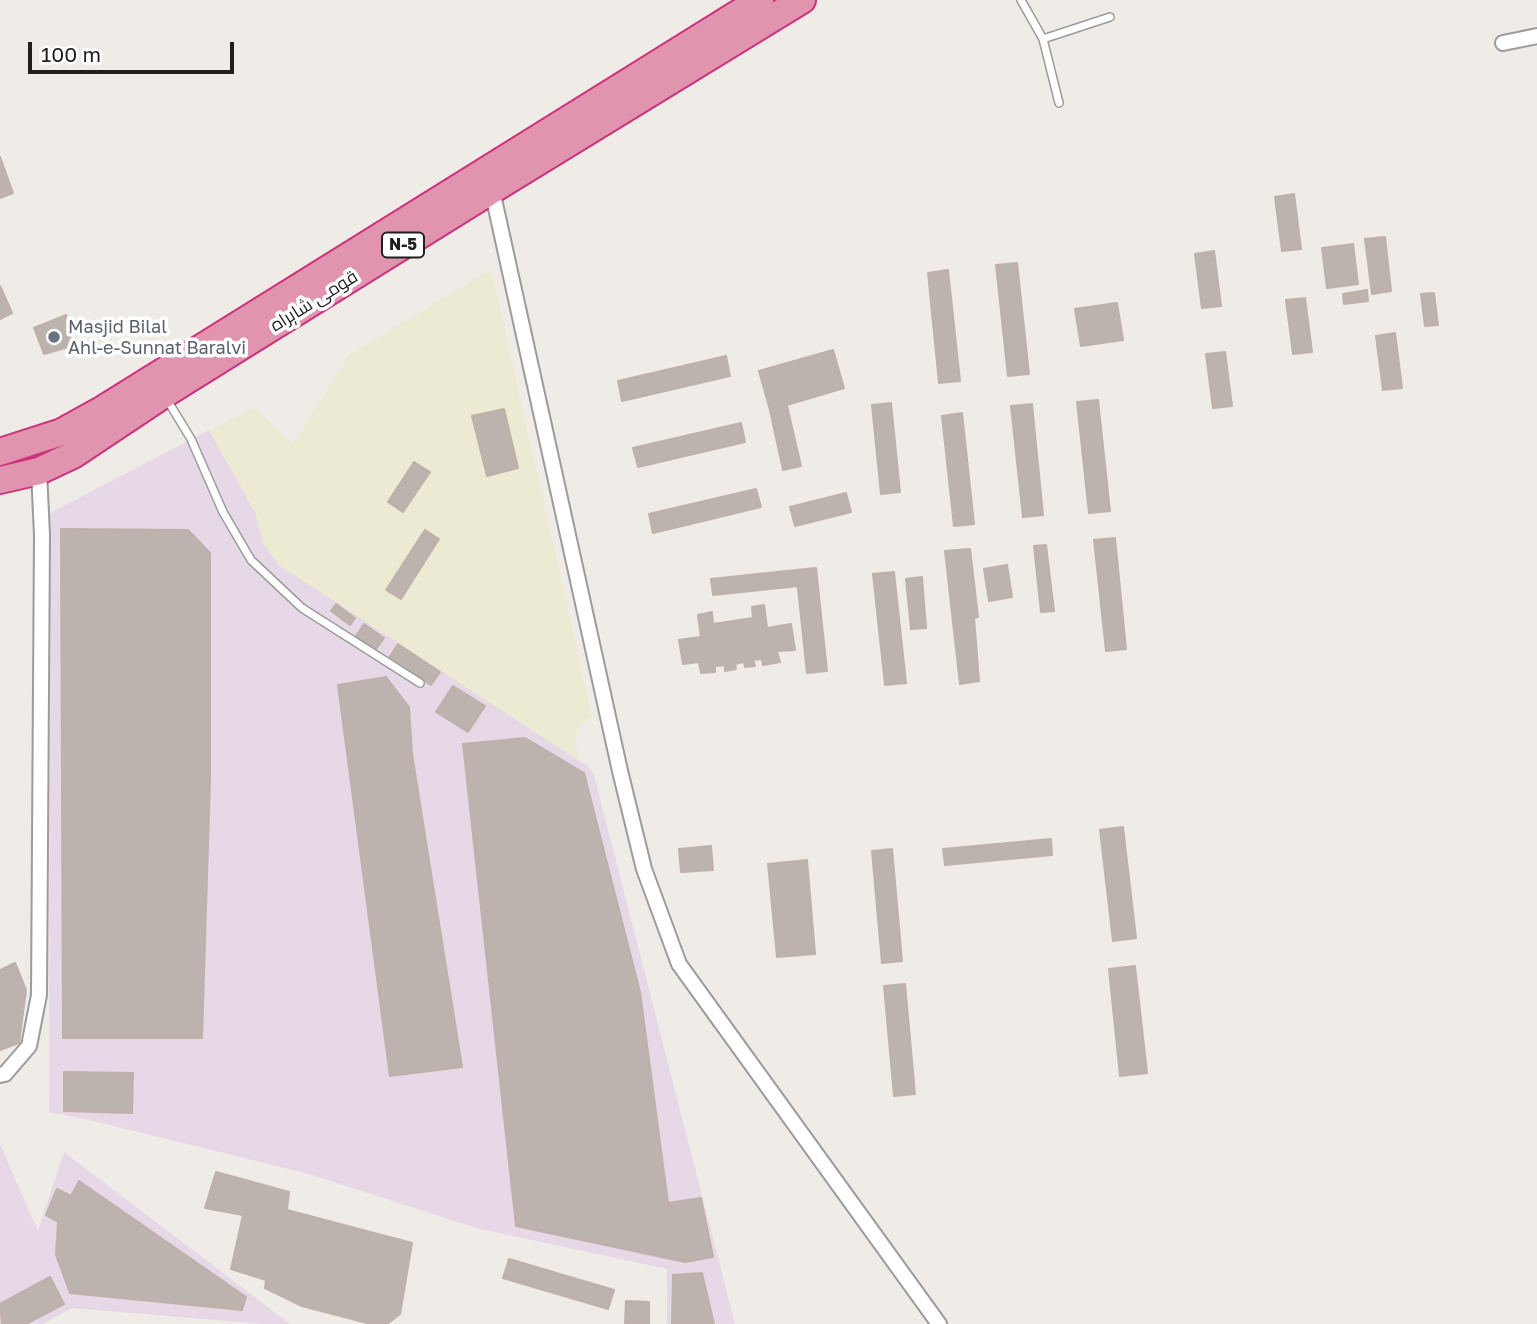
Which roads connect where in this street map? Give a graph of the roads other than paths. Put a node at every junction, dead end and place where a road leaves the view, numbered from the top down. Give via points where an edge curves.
1 (760, 0) edge
2 (802, 0) edge
3 (1021, 0) edge
4 (1110, 17) dead end
5 (1537, 36) edge
6 (1044, 39) junction
7 (1503, 43) dead end
8 (1059, 103) dead end
9 (492, 190) junction
10 (163, 395) junction
11 (0, 452) edge
12 (39, 471) junction
13 (0, 480) edge
14 (420, 683) dead end
15 (0, 1074) edge
16 (939, 1324) edge

1 - 11 highway, قومی شاہراہ / N-5 via 100,411 62,432
2 - 9 highway, قومی شاہراہ / N-5
3 - 6 lane
4 - 6 lane
5 - 7 street
6 - 8 lane
9 - 10 highway, قومی شاہراہ / N-5
9 - 16 street via 620,771 644,869 679,964
10 - 12 highway, قومی شاہراہ / N-5 via 73,455
10 - 14 lane via 191,439 223,512 251,560 302,608
12 - 13 highway, قومی شاہراہ / N-5
12 - 15 street via 43,536 40,995 29,1046

